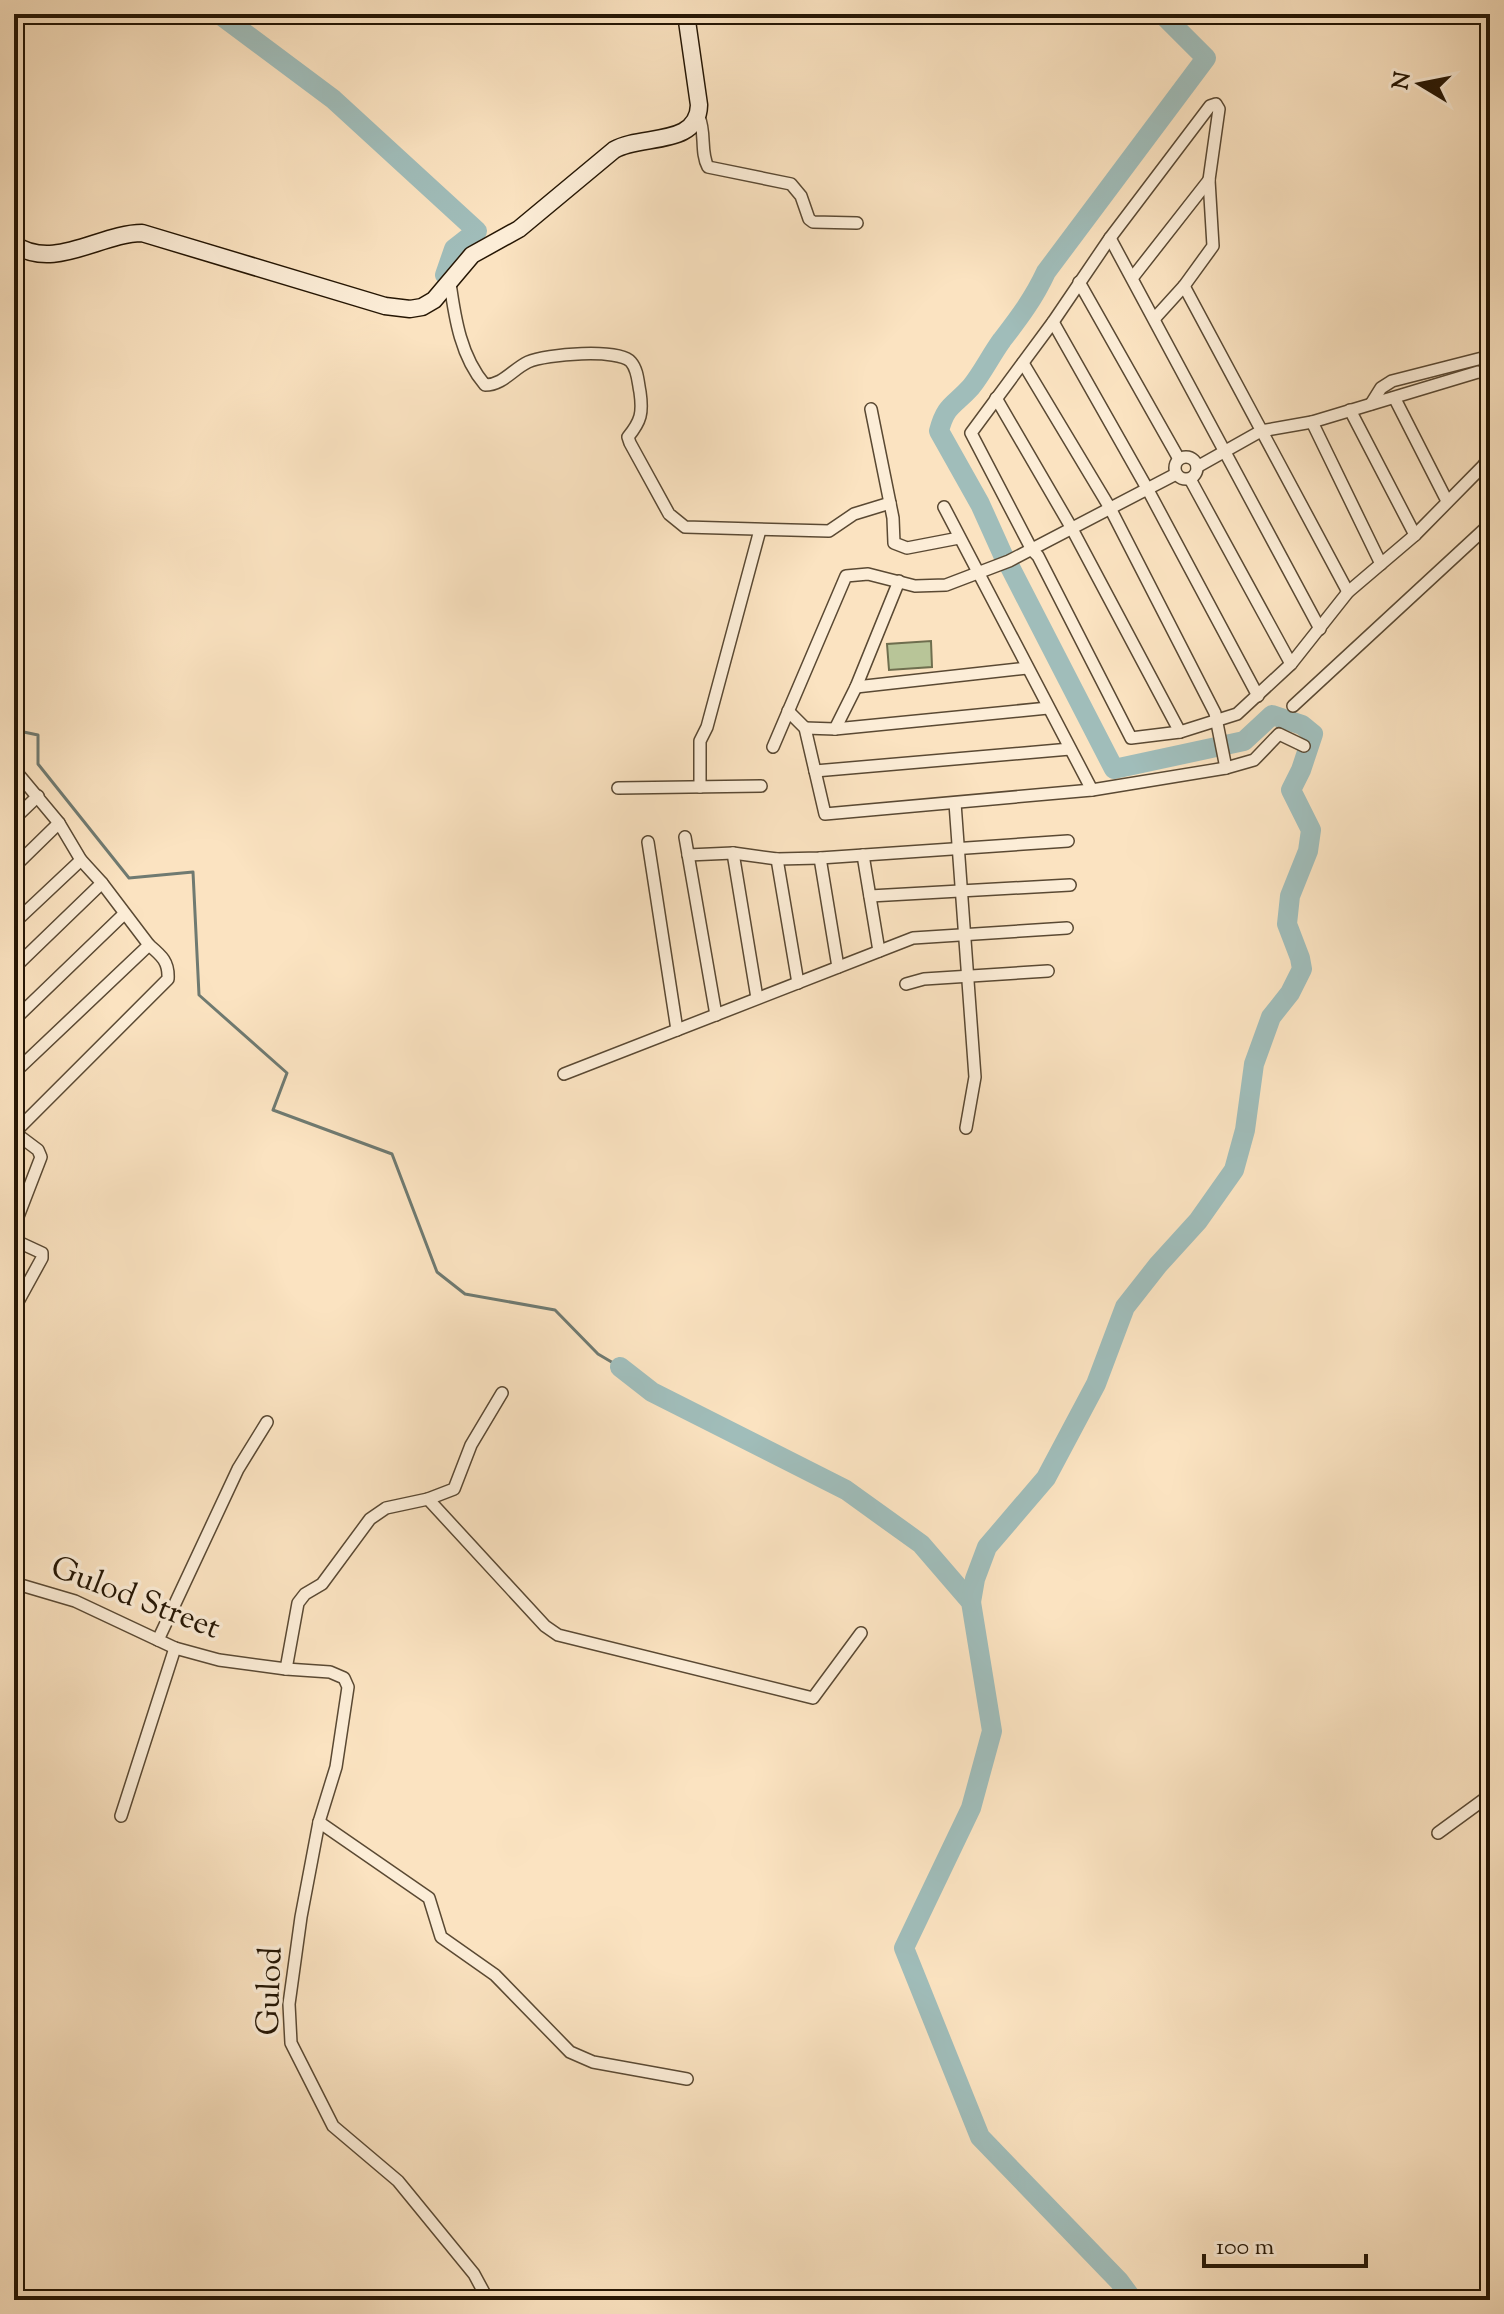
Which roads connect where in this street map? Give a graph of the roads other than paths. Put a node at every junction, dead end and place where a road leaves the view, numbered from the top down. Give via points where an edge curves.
1 (686, 14) edge
2 (699, 117) junction
3 (1209, 180) junction
4 (857, 223) dead end
5 (1110, 238) junction
6 (14, 244) edge
7 (1133, 277) junction
8 (1079, 282) junction
9 (450, 283) junction
10 (1184, 286) junction
11 (1155, 318) junction
12 (1053, 322) junction
13 (1490, 356) edge
14 (1023, 363) junction
15 (1490, 390) edge
16 (996, 398) junction
17 (1395, 399) junction
18 (1371, 404) junction
19 (871, 409) dead end
20 (1350, 410) junction
21 (1312, 422) junction
22 (1261, 431) junction
23 (1223, 451) junction
24 (1490, 456) edge
25 (1179, 459) junction
26 (1197, 467) junction
27 (1176, 474) junction
28 (1190, 479) junction
29 (1148, 490) junction
30 (1447, 501) junction
31 (890, 503) junction
32 (944, 507) dead end
33 (1110, 508) junction
34 (1490, 524) edge
35 (1071, 527) junction
36 (760, 530) junction
37 (1415, 535) junction
38 (959, 538) junction
39 (1032, 550) junction
40 (1381, 564) junction
41 (977, 574) junction
42 (899, 581) junction
43 (1348, 592) junction
44 (1320, 629) junction
45 (1291, 664) junction
46 (1027, 668) junction
47 (856, 687) junction
48 (1258, 696) junction
49 (1293, 706) dead end
50 (1048, 708) junction
51 (788, 711) junction
52 (1217, 722) junction
53 (805, 728) junction
54 (835, 729) junction
55 (1180, 732) junction
56 (1304, 746) dead end
57 (773, 747) dead end
58 (1070, 749) junction
59 (1226, 768) junction
60 (14, 769) edge
61 (815, 771) junction
62 (761, 786) dead end
63 (700, 787) junction
64 (618, 788) dead end
65 (1092, 790) junction
66 (38, 796) junction
67 (955, 803) junction
68 (14, 819) edge
69 (59, 823) junction
70 (685, 837) dead end
71 (1068, 841) dead end
72 (648, 842) dead end
73 (958, 848) junction
74 (733, 853) junction
75 (688, 855) junction
76 (863, 855) junction
77 (820, 858) junction
78 (777, 859) junction
79 (81, 860) junction
80 (14, 867) edge
81 (102, 883) junction
82 (1070, 885) dead end
83 (961, 891) junction
84 (870, 896) junction
85 (124, 914) junction
86 (14, 923) edge
87 (1067, 928) dead end
88 (965, 934) junction
89 (149, 945) junction
90 (879, 951) junction
91 (838, 967) junction
92 (14, 968) edge
93 (1048, 971) dead end
94 (967, 977) junction
95 (798, 983) junction
96 (906, 984) dead end
97 (757, 998) junction
98 (716, 1015) junction
99 (14, 1020) edge
100 (677, 1030) junction
101 (14, 1073) edge
102 (564, 1074) dead end
103 (966, 1128) dead end
104 (14, 1133) edge
105 (14, 1227) edge
106 (14, 1240) edge
107 (14, 1309) edge
108 (502, 1393) dead end
109 (267, 1422) dead end
110 (428, 1499) junction
111 (14, 1583) edge
112 (861, 1633) dead end
113 (158, 1640) junction
114 (175, 1648) junction
115 (286, 1669) junction
116 (1490, 1795) edge
117 (121, 1816) dead end
118 (319, 1822) junction
119 (1438, 1833) dead end
120 (687, 2079) dead end
121 (488, 2300) edge

1 - 2 street
2 - 4 street via 708,167 791,184 813,222
2 - 9 street via 682,133 614,150 519,229 472,255
3 - 5 street via 1216,104
3 - 7 street
3 - 10 street via 1213,246
5 - 7 street
5 - 8 street
6 - 9 street via 52,255 142,233 398,309 422,307
7 - 11 street
8 - 12 street
8 - 25 street
9 - 36 street via 466,354 485,385 503,381 547,356 617,354 630,360 643,411 628,437 669,514 685,527
10 - 11 street
10 - 22 street
11 - 23 street
12 - 14 street
12 - 29 street
13 - 18 street via 1392,381
14 - 16 street
14 - 33 street
15 - 17 street via 1487,374 1478,372
16 - 35 street
16 - 39 street via 971,433
17 - 18 street
17 - 30 street
18 - 20 street
19 - 31 street
20 - 21 street
20 - 37 street
21 - 22 street
21 - 40 street
22 - 23 street
22 - 43 street
23 - 26 street
23 - 44 street
24 - 30 street
25 - 26 street via 1190,457
25 - 27 street
26 - 28 street
27 - 28 street
27 - 29 street
28 - 45 street
29 - 33 street
29 - 48 street
30 - 37 street
31 - 36 street via 854,514 829,531
31 - 38 street via 894,543 900,547
32 - 38 street
33 - 35 street
33 - 52 street
34 - 49 street
35 - 39 street
35 - 55 street
36 - 63 street via 700,741
37 - 40 street
38 - 41 street
39 - 41 street
39 - 55 street via 1131,738
40 - 43 street
41 - 42 street via 946,585
41 - 46 street
42 - 47 street
42 - 51 street via 868,574 846,576
43 - 44 street
44 - 45 street
45 - 48 street
46 - 47 street
46 - 50 street
47 - 54 street
48 - 52 street
50 - 54 street
50 - 58 street
51 - 53 street
51 - 57 street
52 - 55 street
52 - 59 street
53 - 54 street
53 - 61 street
56 - 59 street via 1279,734 1254,760
58 - 61 street
58 - 65 street
59 - 65 street
60 - 66 street
61 - 67 street via 825,814
62 - 63 street
63 - 64 street
65 - 67 street
66 - 68 street
66 - 69 street
67 - 73 street
69 - 79 street
69 - 80 street
70 - 75 street
71 - 73 street
72 - 100 street
73 - 76 street
73 - 83 street
74 - 75 street
74 - 78 street
74 - 97 street
75 - 98 street
76 - 77 street
76 - 84 street
77 - 78 street
77 - 91 street
78 - 95 street
79 - 81 street
79 - 86 street
81 - 85 street
81 - 92 street
82 - 83 street
83 - 84 street
83 - 88 street
84 - 90 street
85 - 89 street
85 - 99 street
87 - 88 street
88 - 90 street via 913,938
88 - 94 street
89 - 101 street
89 - 104 street via 164,957 168,979
90 - 91 street
91 - 95 street
93 - 94 street
94 - 96 street
94 - 103 street via 975,1077
95 - 97 street
97 - 98 street
98 - 100 street
100 - 102 street
104 - 105 street via 41,1157
106 - 107 street via 42,1253 42,1258
108 - 110 street via 471,1445 454,1489
109 - 113 street via 238,1469
110 - 112 street via 558,1635 813,1698
110 - 115 street via 386,1508 370,1519 322,1584 305,1594 298,1603
111 - 113 street, Gulod Street via 75,1601
113 - 114 street, Gulod Street
114 - 115 street, Gulod Street
114 - 117 street
115 - 118 street, Gulod via 330,1672 344,1678 348,1687 336,1767
116 - 119 street
118 - 120 street via 429,1898 441,1937 495,1975 570,2052 593,2062
118 - 121 street, Gulod via 289,2004 291,2043 333,2126 408,2193 474,2274

